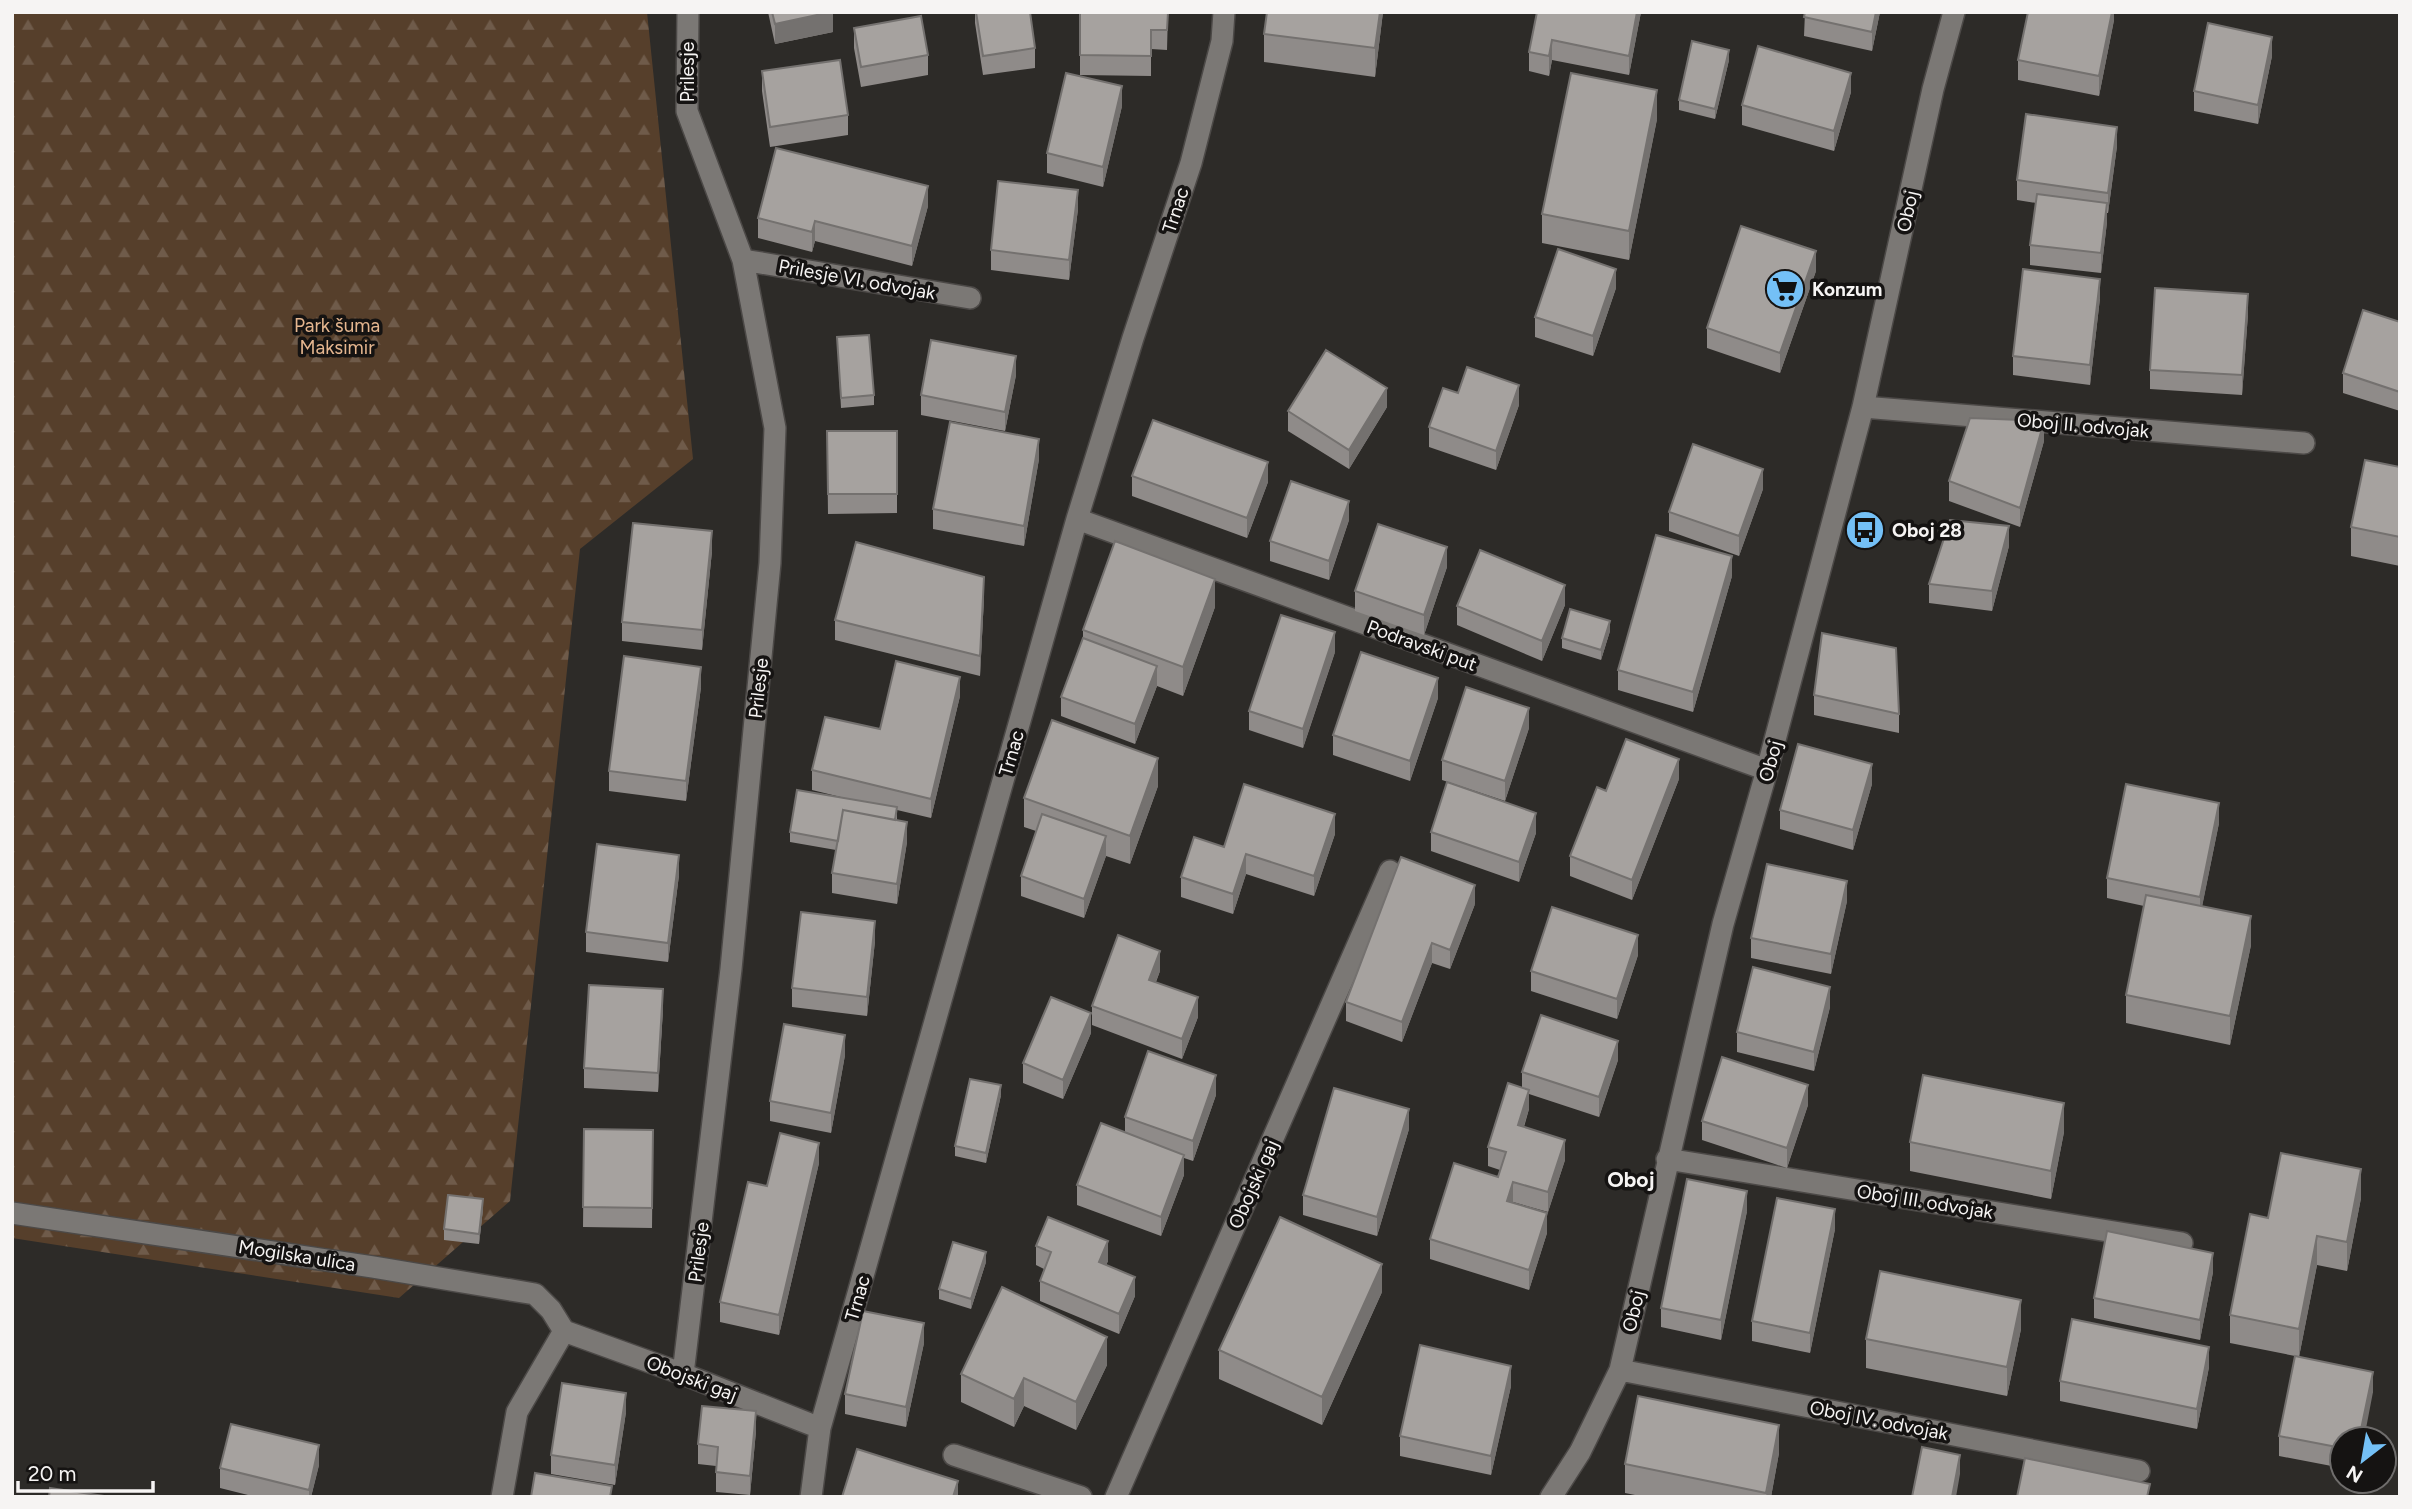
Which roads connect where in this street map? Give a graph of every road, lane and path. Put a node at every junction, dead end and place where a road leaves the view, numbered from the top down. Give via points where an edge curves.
1 (688, 12) edge
2 (1224, 12) edge
3 (1954, 12) edge
4 (743, 260) junction
5 (970, 298) dead end
6 (1863, 407) junction
7 (2304, 443) dead end
8 (1077, 519) junction
9 (1767, 770) junction
10 (1390, 871) dead end
11 (1667, 1159) junction
12 (12, 1213) edge
13 (2182, 1242) dead end
14 (564, 1331) junction
15 (1619, 1370) junction
16 (683, 1374) junction
17 (820, 1428) junction
18 (954, 1455) dead end
19 (2139, 1471) dead end
20 (502, 1497) edge
21 (811, 1497) edge
22 (1081, 1497) edge
23 (1116, 1497) edge
24 (1551, 1497) edge

1 - 4 street, Prilesje via 687,111
2 - 8 street, Trnac via 1222,41 1191,163
3 - 6 street, Oboj
4 - 5 street, Prilesje VI. odvojak
4 - 16 street, Prilesje via 775,428 771,564 731,969
6 - 7 street, Oboj II. odvojak
6 - 9 street, Oboj
8 - 9 street, Podravski put
8 - 17 street, Trnac
9 - 11 street, Oboj via 1723,924
10 - 23 street, Obojski gaj
11 - 13 street, Oboj III. odvojak
11 - 15 street, Oboj
12 - 14 street, Mogilska ulica via 535,1294
14 - 16 street, Obojski gaj
14 - 20 street via 517,1412
15 - 19 street, Oboj IV. odvojak
15 - 24 street, Oboj via 1580,1452
16 - 17 street, Obojski gaj
17 - 21 street, Trnac
18 - 22 street

